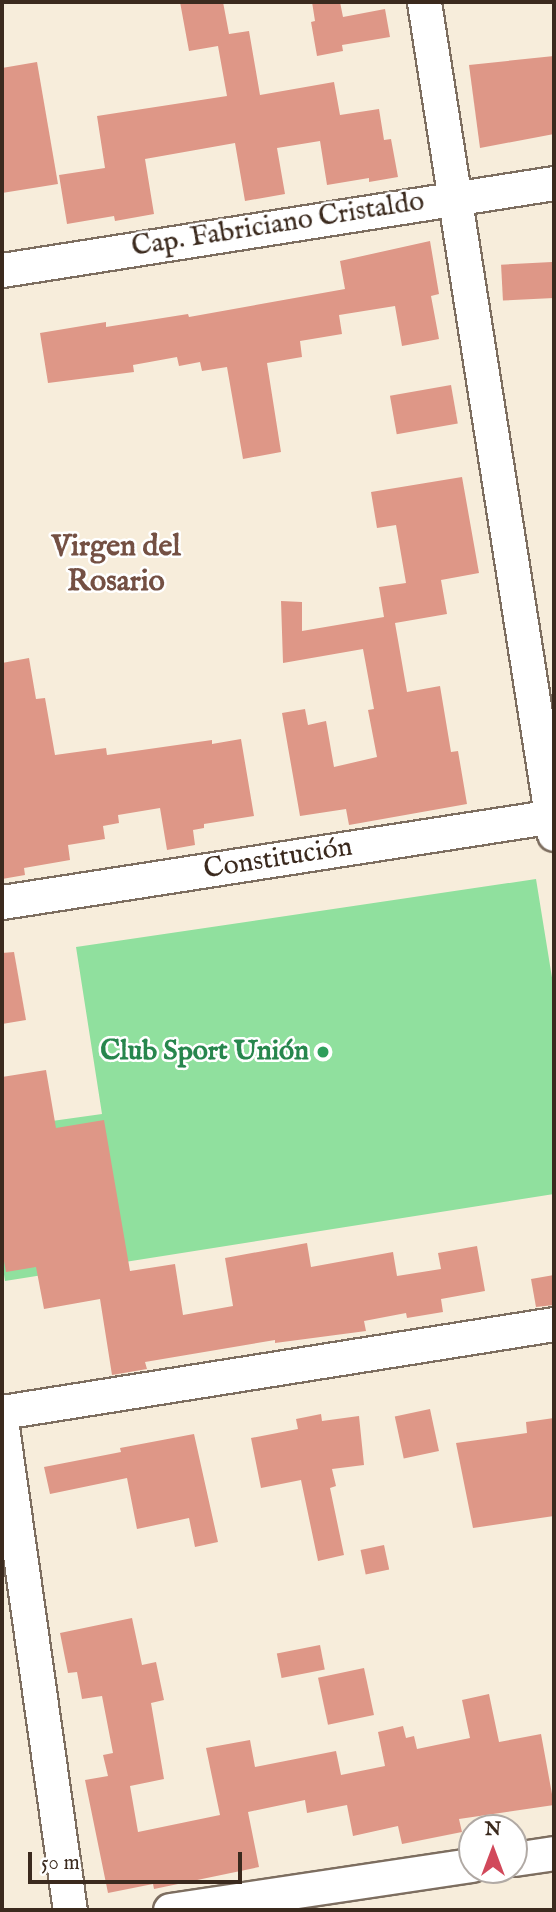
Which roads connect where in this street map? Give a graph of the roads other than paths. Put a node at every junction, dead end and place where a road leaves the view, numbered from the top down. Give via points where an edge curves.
1 (424, 2) edge
2 (554, 183) edge
3 (454, 196) junction
4 (2, 270) edge
5 (553, 822) edge
6 (2, 902) edge
7 (554, 1324) edge
8 (2, 1412) edge
9 (2, 1427) edge
10 (554, 1853) edge
11 (528, 1857) edge
12 (458, 1867) edge
13 (70, 1910) edge
14 (170, 1910) edge

1 - 3 street
2 - 3 street, Cap. Fabriciano Cristaldo
3 - 4 street, Cap. Fabriciano Cristaldo
3 - 5 street
5 - 6 street, Constitución
7 - 8 street
9 - 13 street
10 - 11 street
12 - 14 street

